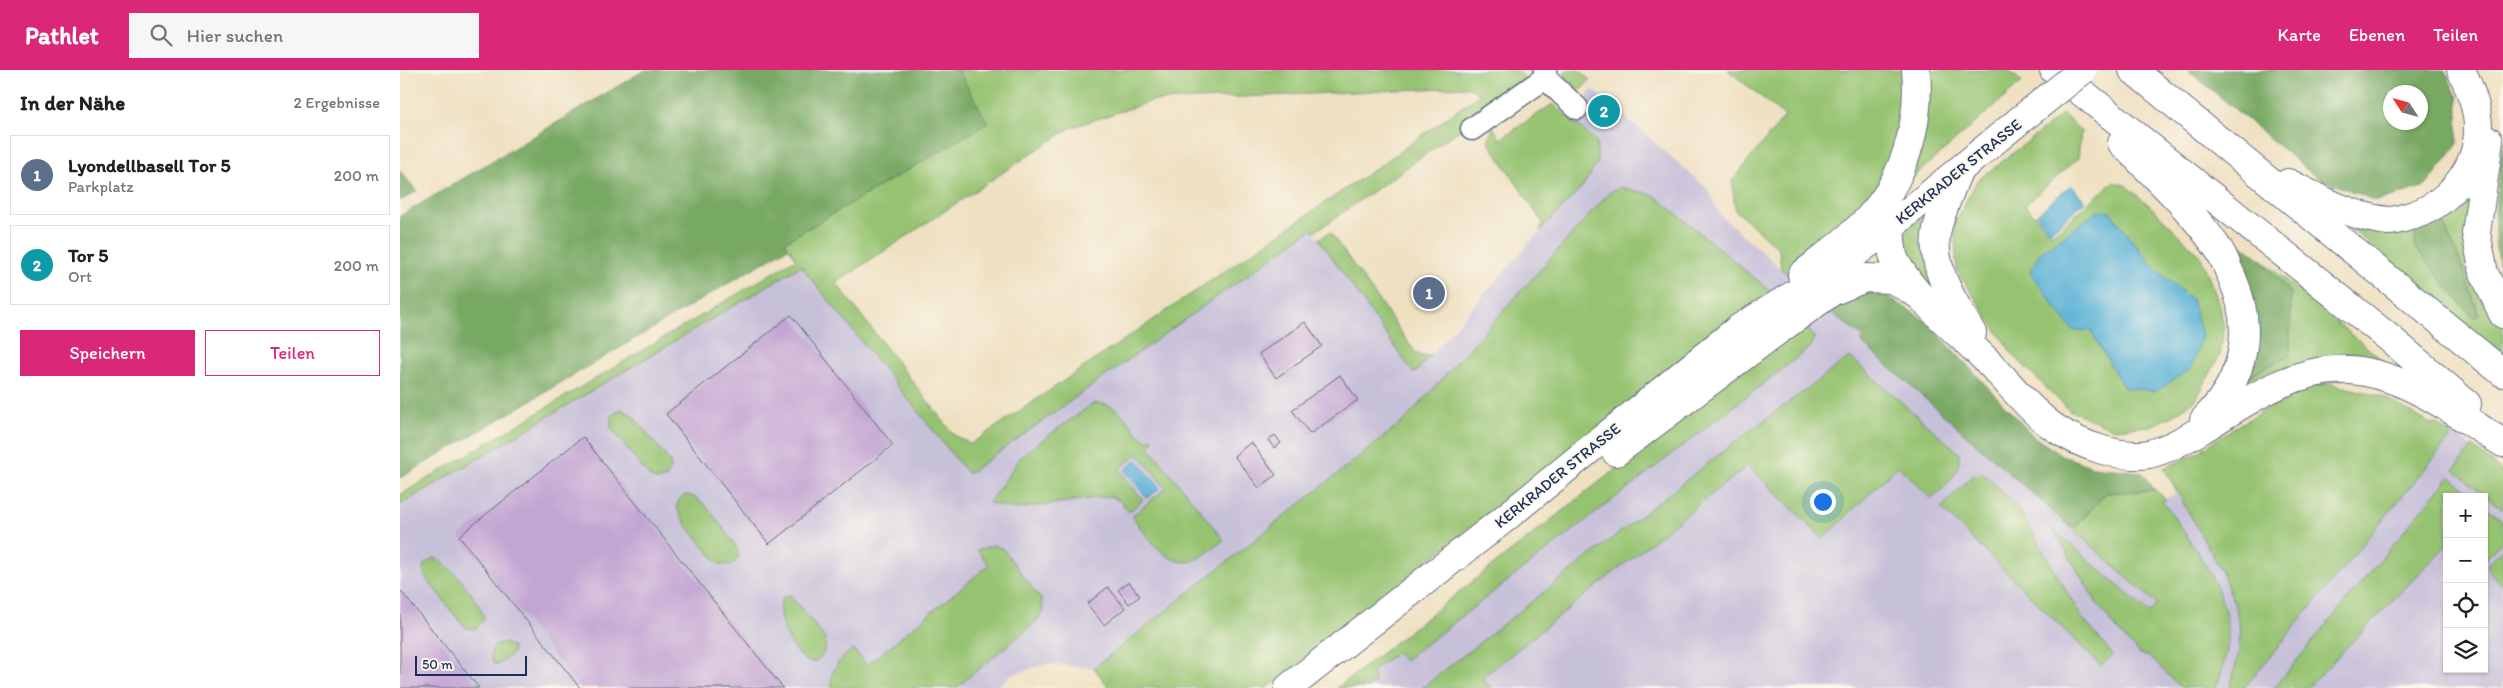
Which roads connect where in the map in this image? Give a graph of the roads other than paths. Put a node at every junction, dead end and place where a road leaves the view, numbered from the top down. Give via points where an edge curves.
1 (1916, 70) edge
2 (2048, 70) edge
3 (2054, 70) edge
4 (2083, 70) edge
5 (2133, 70) edge
6 (2461, 70) edge
7 (2474, 70) edge
8 (1545, 74) edge
9 (1577, 108) dead end
10 (1472, 129) dead end
11 (2248, 164) junction
12 (1958, 171) junction
13 (1890, 227) junction
14 (1832, 271) junction
15 (1921, 296) junction
16 (2503, 314) edge
17 (1738, 329) junction
18 (1989, 362) junction
19 (2503, 373) edge
20 (2488, 428) edge
21 (2186, 438) junction
22 (1616, 452) junction
23 (1288, 688) edge
24 (1319, 688) edge

1 - 17 main road via 1916,116 1910,142 1890,190 1877,209
2 - 21 main road via 2182,203 2220,252 2241,297 2246,337 2238,370 2220,404
3 - 20 main road via 2388,337
4 - 12 main road, KERKRADER STRASSE, bridge
5 - 11 main road
6 - 11 main road via 2472,92 2478,129 2473,160 2452,192 2424,213 2390,221 2349,212
7 - 16 main road via 2488,109 2489,138 2476,232 2484,274
8 - 9 street
8 - 10 street
11 - 19 main road
12 - 13 main road, KERKRADER STRASSE
12 - 18 main road via 1937,230 1937,260 1948,292
13 - 14 main road, KERKRADER STRASSE
13 - 15 main road via 1894,259
14 - 17 main road, KERKRADER STRASSE
14 - 22 main road, KERKRADER STRASSE
15 - 18 main road
15 - 22 main road via 1892,279 1865,278 1833,291
17 - 23 main road, KERKRADER STRASSE via 1499,523
18 - 21 main road via 2026,404 2048,422 2085,444 2120,454 2150,454
20 - 21 main road via 2384,375 2349,370 2309,373 2271,388
22 - 24 main road, KERKRADER STRASSE

